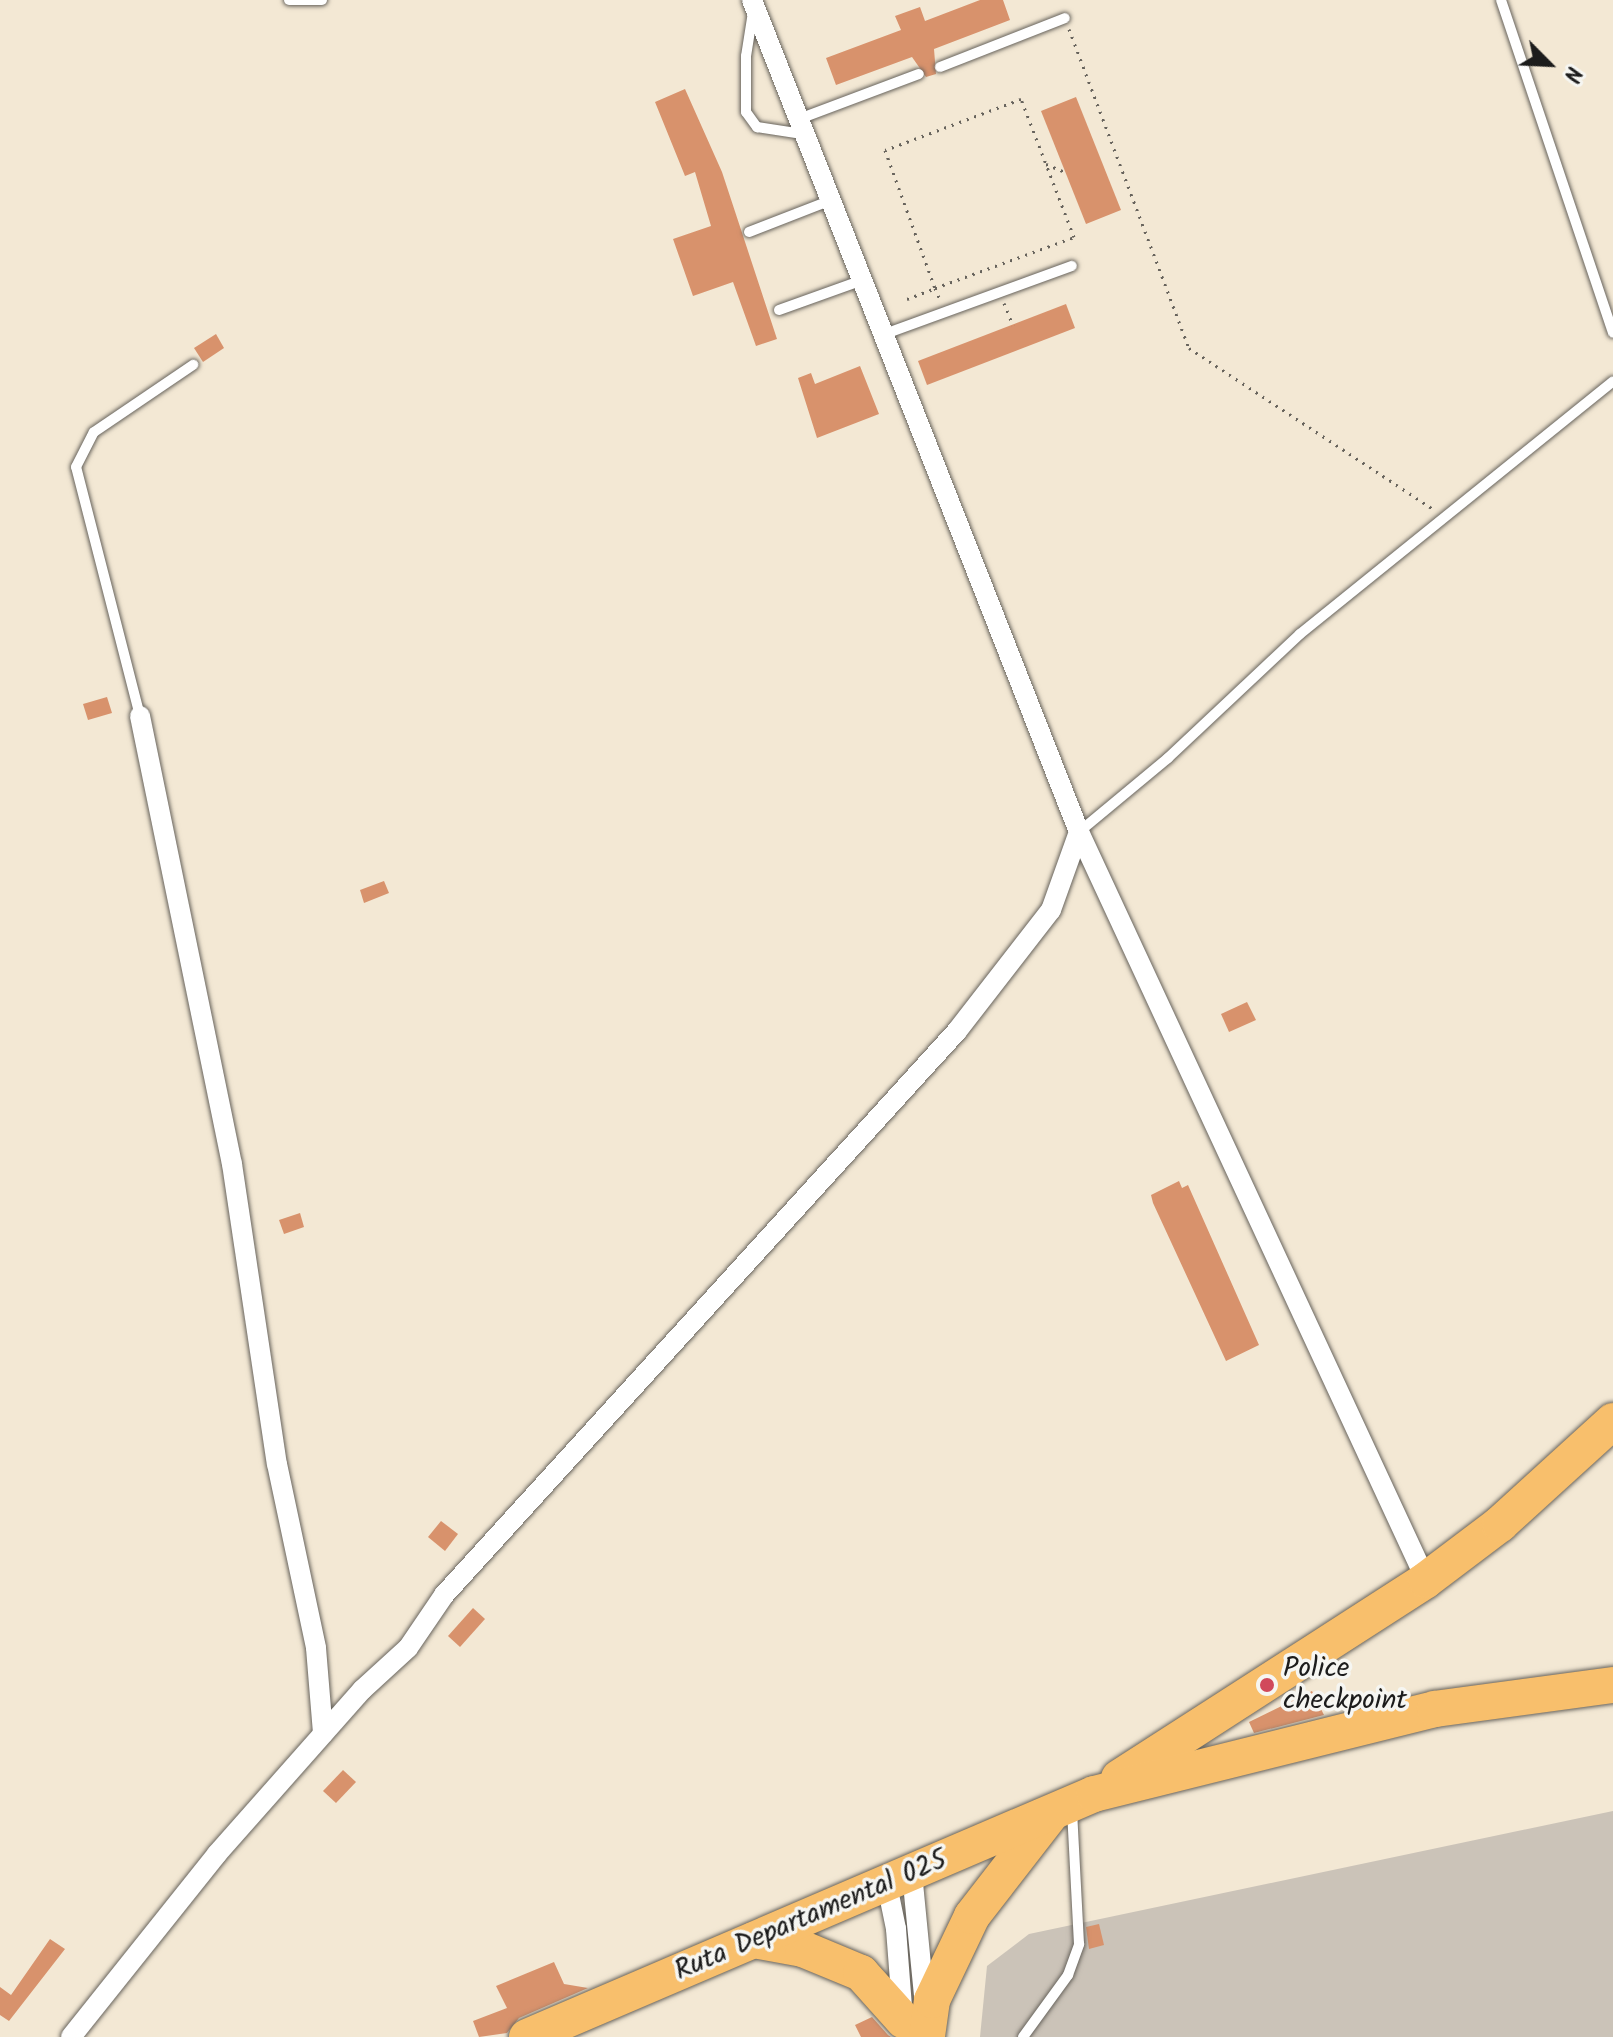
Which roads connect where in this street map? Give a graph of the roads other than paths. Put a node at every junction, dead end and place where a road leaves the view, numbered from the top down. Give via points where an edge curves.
1 (289, 0) edge
2 (322, 0) edge
3 (1501, 0) edge
4 (753, 3) edge
5 (1065, 18) road end
6 (940, 67) dead end
7 (919, 74) dead end
8 (800, 127) junction
9 (829, 201) junction
10 (749, 232) dead end
11 (1072, 266) dead end
12 (860, 281) junction
13 (779, 310) dead end
14 (1613, 333) edge
15 (882, 335) junction
16 (193, 365) dead end
17 (1613, 381) edge
18 (140, 716) joint
19 (1079, 832) junction
20 (1613, 1421) edge
21 (1426, 1580) junction
22 (1613, 1685) edge
23 (323, 1734) junction
24 (1073, 1803) junction
25 (900, 1879) junction
26 (754, 1940) junction
27 (916, 2033) edge
28 (71, 2037) edge
29 (527, 2037) edge
30 (1023, 2037) edge

1 - 2 lane
3 - 14 lane
4 - 8 street
4 - 8 lane via 746,112 757,127
5 - 6 lane
7 - 8 lane
8 - 9 street
9 - 10 lane
9 - 12 street
11 - 15 lane
12 - 13 lane
12 - 15 street
15 - 19 street
16 - 18 lane via 94,432 76,467
17 - 19 lane via 1300,634 1168,758
18 - 23 street via 232,1164 277,1464 316,1648
19 - 21 street
19 - 23 street via 1051,910 1004,975 444,1595 408,1648
20 - 21 highway, Ruta Departamental 025 via 1500,1524
21 - 24 highway, Ruta Departamental 025
22 - 24 highway, Ruta Departamental 025 via 1435,1709
23 - 28 street via 217,1854
24 - 25 highway, Ruta Departamental 025
24 - 27 highway via 972,1916
24 - 30 lane via 1079,1944 1068,1975
25 - 26 highway, Ruta Departamental 025
25 - 27 street
25 - 27 street via 896,1929
26 - 27 highway via 803,1949 861,1973
26 - 29 highway, Ruta Departamental 025

